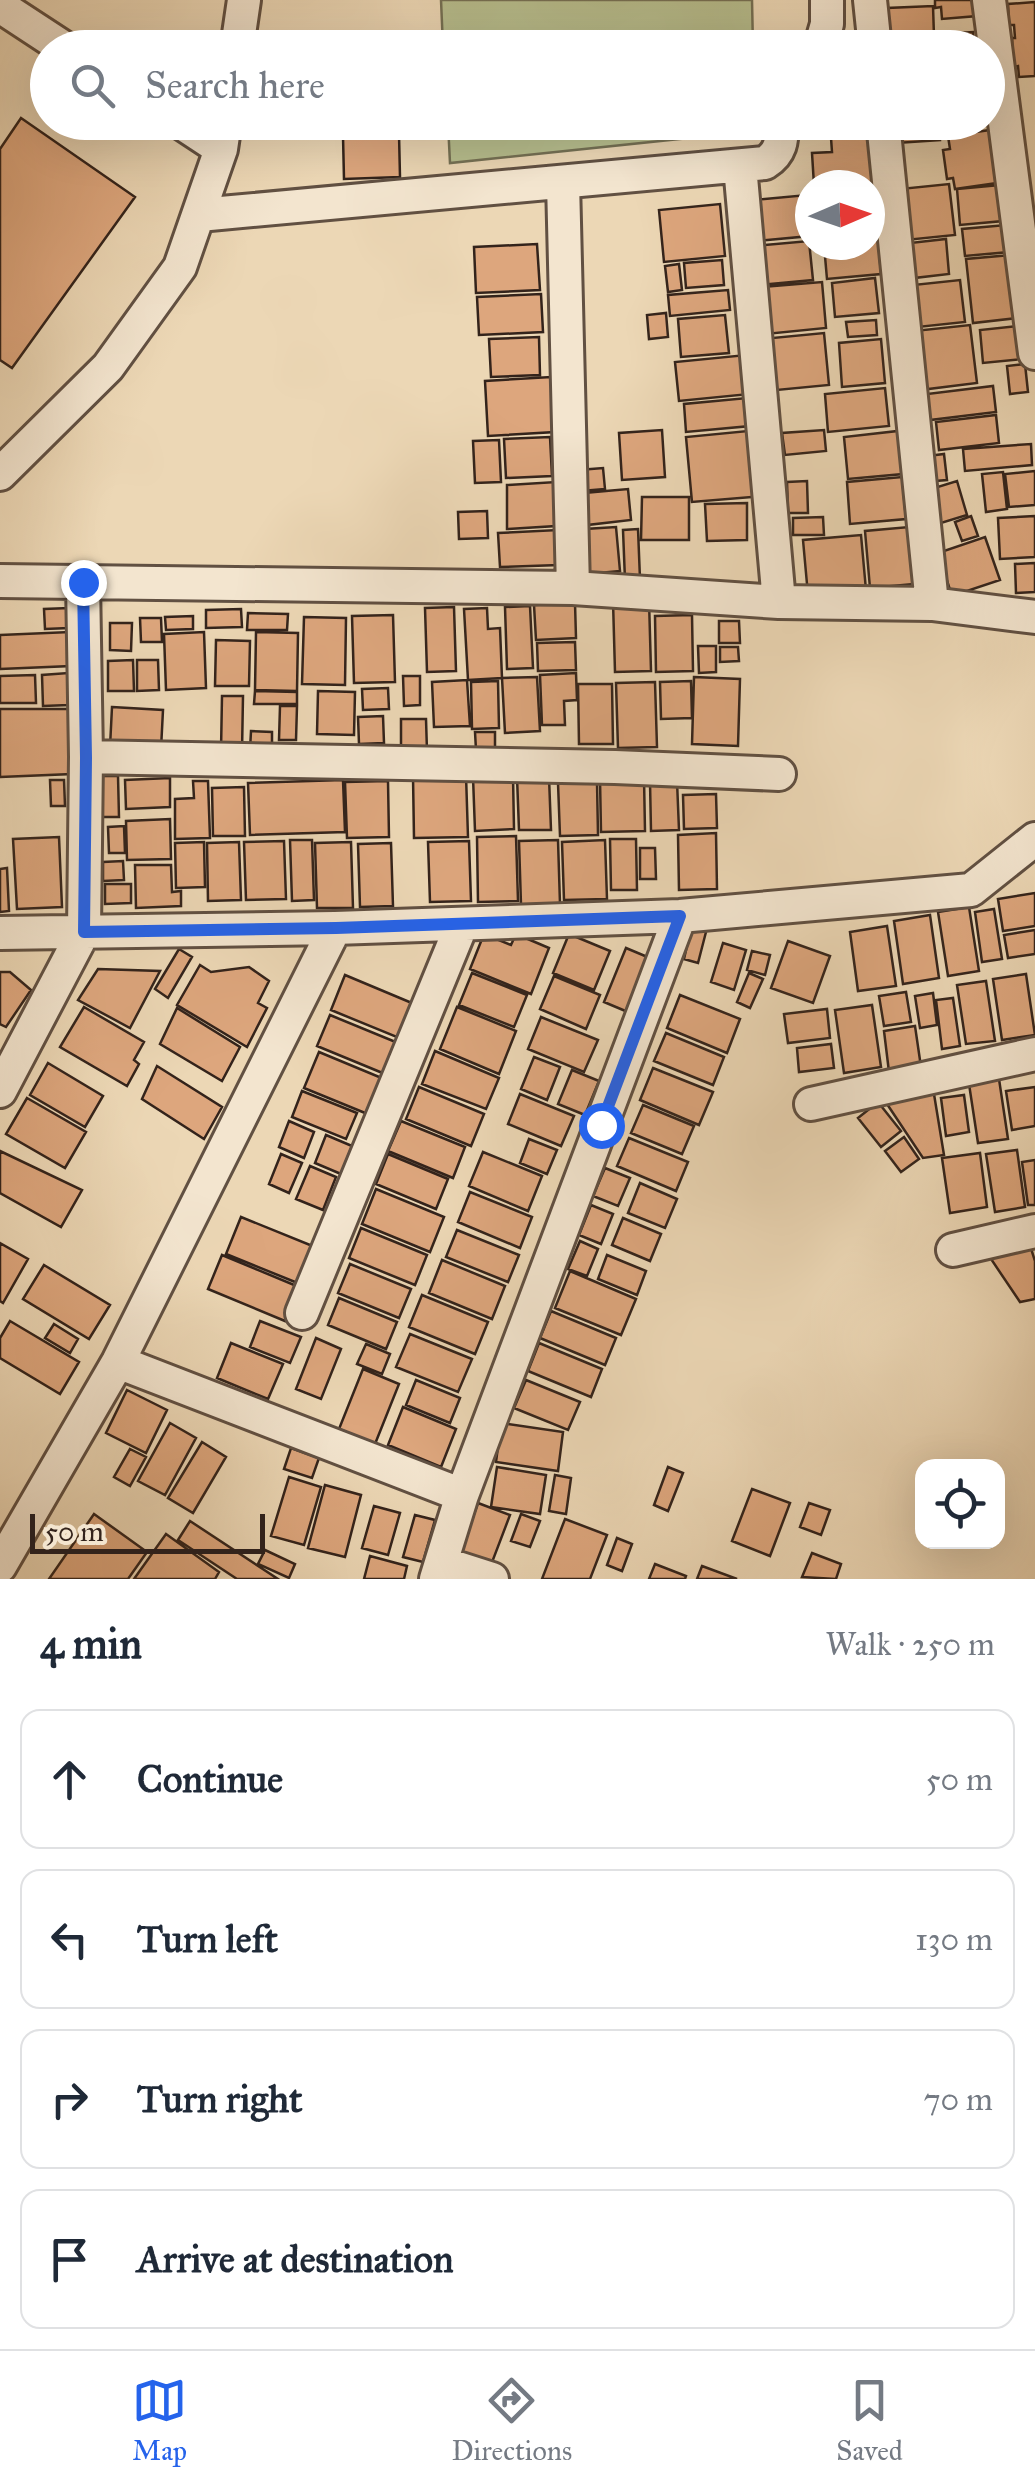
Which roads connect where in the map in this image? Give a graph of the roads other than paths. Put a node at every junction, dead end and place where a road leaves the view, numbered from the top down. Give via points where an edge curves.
1 (244, 0) edge
2 (827, 0) edge
3 (870, 0) edge
4 (988, 0) edge
5 (0, 6) edge
6 (37, 30) edge
7 (240, 30) edge
8 (825, 30) edge
9 (873, 30) edge
10 (992, 30) edge
11 (1005, 128) edge
12 (223, 140) edge
13 (782, 140) edge
14 (884, 140) edge
15 (740, 166) junction
16 (563, 182) junction
17 (199, 216) junction
18 (1035, 353) edge
19 (0, 474) edge
20 (0, 582) edge
21 (83, 582) junction
22 (573, 588) junction
23 (780, 602) junction
24 (932, 604) junction
25 (1035, 616) edge
26 (86, 758) junction
27 (779, 774) dead end
28 (1035, 839) edge
29 (680, 916) junction
30 (462, 924) junction
31 (336, 928) junction
32 (0, 932) edge
33 (84, 932) junction
34 (1035, 1054) edge
35 (0, 1092) edge
36 (810, 1104) dead end
37 (1035, 1231) edge
38 (952, 1250) dead end
39 (302, 1313) dead end
40 (118, 1362) junction
41 (462, 1495) junction
42 (0, 1566) edge
43 (439, 1571) edge
44 (492, 1579) edge

1 - 7 street
2 - 8 street
3 - 9 street
4 - 10 street
5 - 6 street
11 - 18 street
12 - 17 street
13 - 15 street via 775,157
14 - 24 street
15 - 16 street
15 - 23 street
16 - 17 street
16 - 22 street
17 - 19 street via 180,268 108,368
20 - 21 street
21 - 22 street
21 - 26 street
22 - 23 street
23 - 24 street
24 - 25 street
26 - 27 street
26 - 33 street
28 - 29 street via 971,890
29 - 30 street
29 - 41 street
30 - 31 street
30 - 39 street
31 - 33 street
31 - 40 street
32 - 33 street
33 - 35 street
34 - 36 street
37 - 38 street
40 - 41 street
40 - 42 street
41 - 43 street
43 - 44 street

